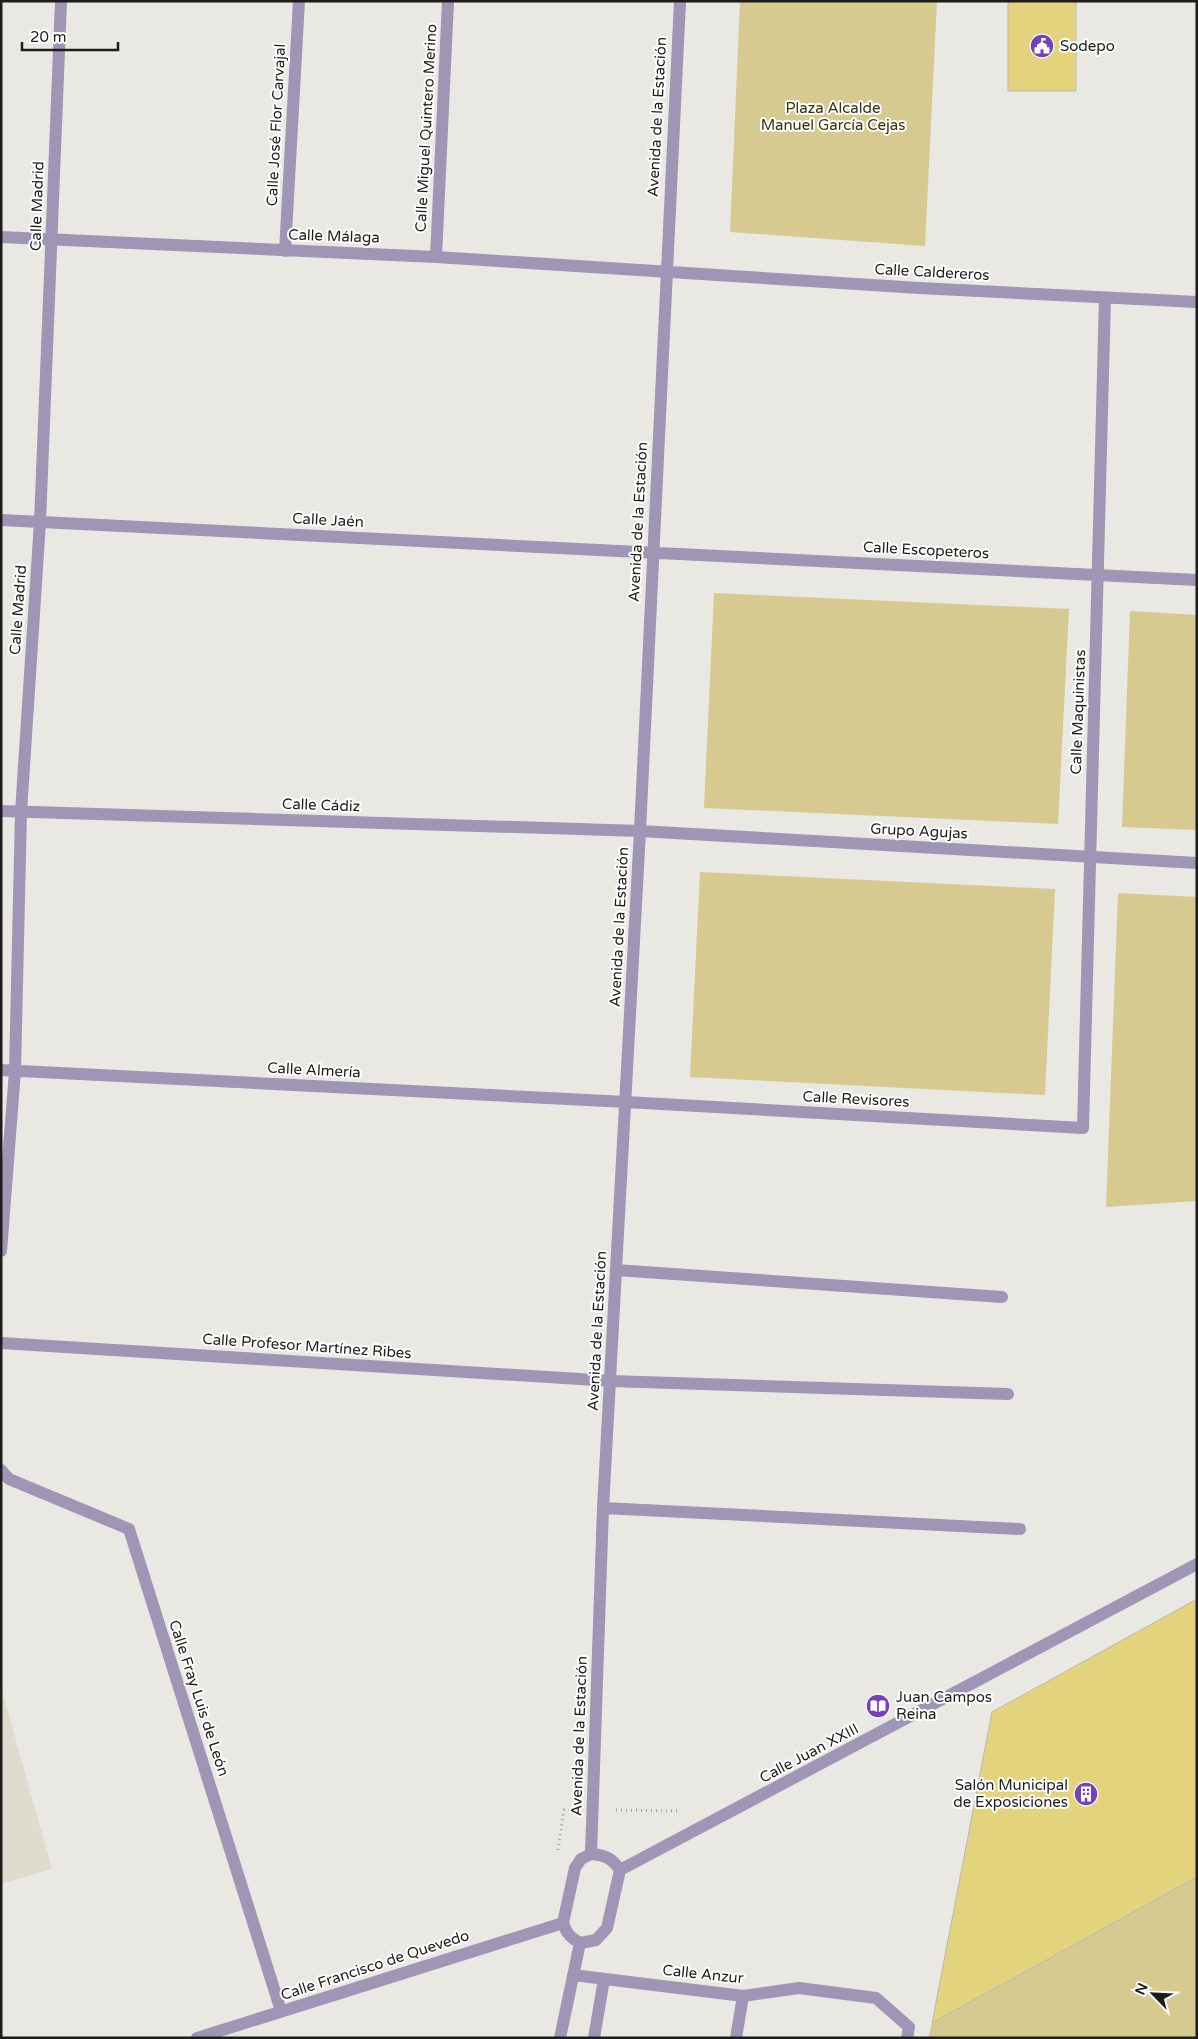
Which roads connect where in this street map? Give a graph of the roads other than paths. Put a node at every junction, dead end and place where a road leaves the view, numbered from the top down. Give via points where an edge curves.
1 (61, 1) edge
2 (299, 1) edge
3 (448, 1) edge
4 (680, 1) edge
5 (1, 237) edge
6 (52, 240) junction
7 (286, 251) junction
8 (436, 256) junction
9 (665, 272) junction
10 (1105, 298) junction
11 (1197, 302) edge
12 (1, 520) edge
13 (40, 522) junction
14 (653, 552) junction
15 (1098, 576) junction
16 (1197, 580) edge
17 (1, 811) edge
18 (21, 812) junction
19 (640, 831) junction
20 (1090, 857) junction
21 (1197, 863) edge
22 (1, 1070) edge
23 (15, 1071) junction
24 (626, 1102) junction
25 (1083, 1128) joint
26 (1, 1251) edge
27 (616, 1270) junction
28 (1002, 1296) dead end
29 (1, 1343) edge
30 (611, 1381) junction
31 (1008, 1394) dead end
32 (1, 1470) edge
33 (603, 1508) junction
34 (1020, 1529) dead end
35 (1197, 1564) edge
36 (591, 1854) junction
37 (620, 1870) junction
38 (563, 1923) junction
39 (580, 1943) junction
40 (573, 1975) junction
41 (604, 1979) junction
42 (743, 1996) junction
43 (281, 2012) junction
44 (908, 2033) edge
45 (197, 2038) edge
46 (560, 2038) edge
47 (594, 2038) edge
48 (736, 2038) edge

1 - 6 street, Calle Madrid
2 - 7 street, Calle José Flor Carvajal
3 - 8 street, Calle Miguel Quintero Merino
4 - 9 street, Avenida de la Estación
5 - 6 street, Calle Málaga
6 - 7 street, Calle Málaga
6 - 13 street, Calle Madrid
7 - 8 street, Calle Málaga
8 - 9 street, Calle Málaga
9 - 10 street, Calle Caldereros
9 - 14 street, Avenida de la Estación
10 - 11 street, Calle Caldereros
10 - 15 street, Calle Maquinistas
12 - 13 street, Calle Jaén
13 - 14 street, Calle Jaén
13 - 18 street, Calle Madrid
14 - 15 street, Calle Escopeteros
14 - 19 street, Avenida de la Estación
15 - 16 street, Calle Escopeteros
15 - 20 street, Calle Maquinistas
17 - 18 street, Calle Cádiz
18 - 19 street, Calle Cádiz
18 - 23 street, Calle Madrid
19 - 20 street, Grupo Agujas
19 - 24 street, Avenida de la Estación
20 - 21 street, Grupo Agujas
20 - 25 street, Calle Maquinistas
22 - 23 street, Calle Almería
23 - 24 street, Calle Almería
23 - 26 street, Calle Madrid
24 - 25 street, Calle Revisores
24 - 27 street, Avenida de la Estación
27 - 28 street
27 - 30 street, Avenida de la Estación
29 - 30 street, Calle Profesor Martínez Ribes
30 - 31 street, Calle Profesor Martínez Ribes
30 - 33 street, Avenida de la Estación
32 - 43 street, Calle Fray Luis de León via 9,1479 129,1529
33 - 34 street
33 - 36 street, Avenida de la Estación
35 - 37 street, Calle Juan XXIII
36 - 37 street via 605,1855
36 - 38 street via 581,1859 575,1868
37 - 39 street via 607,1928 596,1940
38 - 39 street via 572,1939
38 - 43 street, Calle Francisco de Quevedo
39 - 40 street
40 - 41 street, Calle Anzur
40 - 46 street
41 - 42 street, Calle Anzur
41 - 47 street
42 - 44 street, Calle Anzur via 799,1988 876,1998
42 - 48 street
43 - 45 street, Calle Francisco de Quevedo

